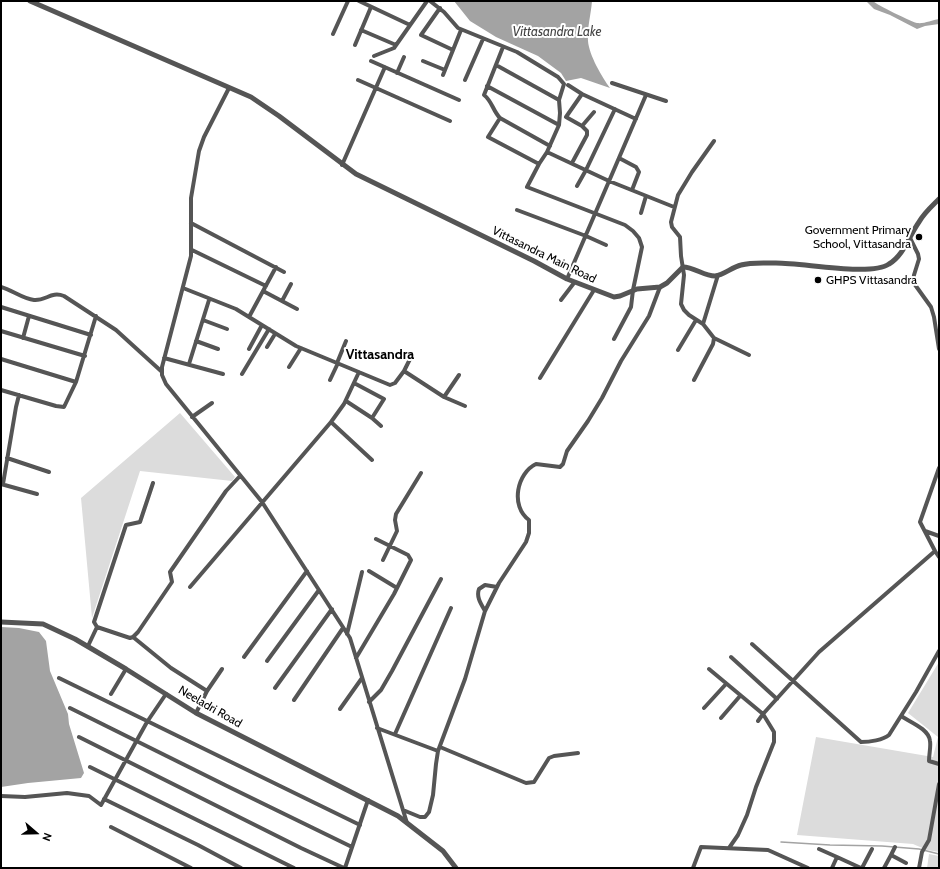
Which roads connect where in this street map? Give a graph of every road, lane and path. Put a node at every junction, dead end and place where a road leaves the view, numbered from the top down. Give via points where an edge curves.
1 (30, 1) edge
2 (348, 1) edge
3 (359, 1) edge
4 (427, 1) edge
5 (430, 1) edge
6 (371, 7) junction
7 (440, 8) junction
8 (410, 25) junction
9 (361, 30) junction
10 (461, 30) junction
11 (333, 34) dead end
12 (482, 39) junction
13 (355, 45) dead end
14 (396, 45) junction
15 (503, 47) junction
16 (453, 50) junction
17 (374, 56) dead end
18 (404, 57) dead end
19 (371, 61) dead end
20 (423, 61) dead end
21 (496, 65) junction
22 (385, 67) junction
23 (397, 73) junction
24 (358, 80) dead end
25 (465, 80) dead end
26 (612, 83) dead end
27 (487, 86) junction
28 (568, 86) dead end
29 (229, 88) junction
30 (375, 88) junction
31 (582, 94) junction
32 (646, 95) junction
33 (459, 100) dead end
34 (559, 100) junction
35 (666, 101) dead end
36 (615, 109) junction
37 (594, 112) dead end
38 (500, 118) junction
39 (636, 119) junction
40 (450, 121) dead end
41 (558, 125) junction
42 (582, 126) junction
43 (714, 142) dead end
44 (550, 146) junction
45 (548, 152) junction
46 (619, 158) junction
47 (572, 163) junction
48 (539, 164) junction
49 (342, 165) junction
50 (586, 170) junction
51 (609, 181) junction
52 (577, 186) dead end
53 (632, 190) junction
54 (646, 196) junction
55 (938, 200) edge
56 (674, 207) junction
57 (517, 210) dead end
58 (595, 213) junction
59 (641, 213) dead end
60 (191, 223) junction
61 (586, 236) junction
62 (910, 238) junction
63 (606, 245) dead end
64 (192, 250) junction
65 (276, 267) junction
66 (683, 267) junction
67 (284, 272) dead end
68 (718, 275) junction
69 (567, 279) junction
70 (574, 282) junction
71 (291, 284) dead end
72 (266, 286) junction
73 (1, 287) edge
74 (660, 287) junction
75 (183, 288) junction
76 (594, 290) junction
77 (633, 290) junction
78 (263, 291) junction
79 (209, 300) junction
80 (561, 300) dead end
81 (282, 301) junction
82 (1, 307) edge
83 (297, 309) dead end
84 (29, 316) junction
85 (96, 316) junction
86 (249, 317) junction
87 (203, 320) junction
88 (696, 320) junction
89 (703, 324) junction
90 (262, 325) junction
91 (228, 329) dead end
92 (269, 329) junction
93 (1, 331) edge
94 (91, 334) junction
95 (275, 334) junction
96 (23, 338) junction
97 (714, 338) junction
98 (614, 339) dead end
99 (196, 341) junction
100 (346, 341) dead end
101 (267, 347) dead end
102 (300, 348) junction
103 (218, 349) dead end
104 (249, 349) dead end
105 (939, 349) edge
106 (678, 350) dead end
107 (401, 351) dead end
108 (749, 355) dead end
109 (85, 356) junction
110 (164, 358) junction
111 (1, 359) edge
112 (337, 363) junction
113 (189, 364) junction
114 (290, 367) dead end
115 (161, 370) junction
116 (404, 371) junction
117 (359, 372) junction
118 (223, 374) dead end
119 (242, 374) dead end
120 (459, 375) dead end
121 (540, 378) dead end
122 (330, 380) dead end
123 (694, 380) dead end
124 (76, 382) junction
125 (354, 383) junction
126 (1, 390) edge
127 (19, 395) junction
128 (444, 397) junction
129 (346, 401) junction
130 (212, 403) dead end
131 (465, 406) dead end
132 (192, 417) junction
133 (372, 418) junction
134 (331, 422) junction
135 (381, 426) dead end
136 (7, 458) junction
137 (372, 460) dead end
138 (1, 463) edge
139 (6, 466) junction
140 (939, 468) edge
141 (49, 472) dead end
142 (421, 474) dead end
143 (240, 476) junction
144 (153, 483) dead end
145 (2, 484) edge
146 (37, 494) dead end
147 (262, 502) junction
148 (924, 530) junction
149 (939, 536) edge
150 (376, 539) dead end
151 (390, 546) junction
152 (935, 551) junction
153 (939, 557) edge
154 (383, 560) dead end
155 (307, 571) junction
156 (369, 571) dead end
157 (362, 572) dead end
158 (441, 579) dead end
159 (190, 587) dead end
160 (497, 587) junction
161 (397, 588) junction
162 (319, 590) junction
163 (451, 608) dead end
164 (332, 609) junction
165 (485, 611) junction
166 (1, 622) edge
167 (97, 627) junction
168 (343, 628) junction
169 (347, 634) junction
170 (133, 637) junction
171 (752, 644) dead end
172 (88, 646) junction
173 (939, 651) edge
174 (244, 657) dead end
175 (731, 657) dead end
176 (356, 658) junction
177 (267, 661) dead end
178 (126, 669) junction
179 (222, 669) dead end
180 (709, 669) dead end
181 (59, 678) dead end
182 (362, 678) junction
183 (793, 681) junction
184 (726, 684) junction
185 (275, 688) dead end
186 (207, 691) junction
187 (111, 694) dead end
188 (166, 694) junction
189 (740, 696) junction
190 (777, 699) junction
191 (294, 700) dead end
192 (370, 702) junction
193 (70, 708) dead end
194 (704, 708) dead end
195 (340, 709) dead end
196 (196, 713) junction
197 (763, 714) junction
198 (901, 716) junction
199 (721, 718) dead end
200 (147, 722) junction
201 (758, 722) dead end
202 (378, 728) junction
203 (395, 734) junction
204 (79, 737) dead end
205 (136, 741) junction
206 (439, 749) junction
207 (578, 754) dead end
208 (126, 761) junction
209 (939, 764) edge
210 (90, 767) dead end
211 (115, 779) junction
212 (939, 784) edge
213 (1, 796) edge
214 (104, 799) junction
215 (368, 800) junction
216 (403, 810) junction
217 (407, 822) junction
218 (360, 825) junction
219 (111, 827) dead end
220 (352, 847) junction
221 (895, 847) dead end
222 (729, 848) junction
223 (819, 849) dead end
224 (872, 849) dead end
225 (890, 855) junction
226 (837, 857) junction
227 (906, 863) dead end
228 (191, 868) edge
229 (242, 868) edge
230 (294, 868) edge
231 (344, 868) edge
232 (456, 868) edge
233 (692, 868) edge
234 (808, 868) edge
235 (832, 868) edge
236 (862, 868) edge
237 (884, 868) edge
238 (919, 868) edge

1 - 29 street, Vittasandra Main Road
2 - 11 street
3 - 6 street
4 - 8 street
5 - 7 street
6 - 8 street
6 - 9 street
7 - 10 street
7 - 16 street via 421,35
8 - 14 street
9 - 13 street
9 - 14 street
10 - 12 street
10 - 16 street
12 - 15 street
12 - 25 street
14 - 17 street
15 - 21 street
15 - 34 street via 521,54 563,81
16 - 20 street via 444,72
18 - 23 street
19 - 22 street
21 - 27 street
21 - 34 street
22 - 23 street
22 - 30 street
23 - 33 street
24 - 30 street
26 - 32 street
27 - 38 street via 484,95 490,100
27 - 41 street
28 - 31 street
29 - 49 street, Vittasandra Main Road via 256,100
29 - 60 street via 199,151 192,193
30 - 40 street
30 - 49 street
31 - 36 street
31 - 42 street via 566,117
32 - 35 street
32 - 39 street
34 - 41 street
36 - 39 street
36 - 50 street
37 - 42 street
38 - 44 street
38 - 48 street via 488,137
39 - 46 street
41 - 44 street
42 - 47 street via 587,135
43 - 56 street via 692,172
44 - 45 street
45 - 47 street
45 - 48 street
46 - 51 street
46 - 53 street via 636,167 639,172
47 - 50 street
48 - 58 street via 527,184 528,188
49 - 69 street, Vittasandra Main Road
50 - 51 street
50 - 52 street
51 - 53 street
51 - 58 street
53 - 54 street
54 - 56 street
54 - 59 street
55 - 62 street via 921,218
56 - 66 street via 670,222 680,237
57 - 61 street
58 - 61 street
58 - 77 street via 625,225 639,238 642,247
60 - 64 street
60 - 65 street
61 - 63 street
61 - 69 street
62 - 68 street via 895,259 883,267 836,269 768,263 742,265
62 - 105 street via 919,259 913,282 931,307
64 - 72 street
64 - 75 street
65 - 67 street
65 - 72 street
66 - 68 street via 708,275
66 - 74 street
66 - 88 street via 682,304 684,310
68 - 89 street
69 - 70 street, Vittasandra Main Road
70 - 76 street, Vittasandra Main Road
70 - 80 street
71 - 81 street
72 - 78 street
73 - 85 street via 35,300 58,294
74 - 77 street, Vittasandra Main Road
74 - 160 street via 649,316 602,398 567,451 563,464 555,467 536,464 527,470 517,496 521,511 529,520 529,533 526,542
75 - 79 street
75 - 110 street
76 - 77 street, Vittasandra Main Road via 617,297
76 - 121 street
77 - 98 street via 631,307
78 - 81 street
78 - 86 street
79 - 86 street via 236,309
79 - 87 street
81 - 83 street
82 - 84 street
84 - 94 street
84 - 96 street
85 - 94 street
85 - 115 street via 116,330
86 - 90 street
87 - 91 street
87 - 99 street
88 - 89 street
88 - 106 street
89 - 97 street
90 - 92 street
90 - 104 street
92 - 95 street
92 - 119 street
93 - 96 street
94 - 109 street
95 - 101 street
95 - 102 street
96 - 109 street
97 - 108 street
97 - 123 street
99 - 103 street
99 - 113 street
100 - 112 street
102 - 112 street
102 - 114 street
107 - 116 street via 410,359
109 - 124 street
110 - 113 street
110 - 115 street
111 - 124 street
112 - 117 street
112 - 122 street
113 - 118 street
115 - 132 street via 166,384
116 - 117 street via 395,383 390,384
116 - 128 street
117 - 125 street
120 - 128 street
124 - 127 street via 64,407
125 - 129 street
125 - 133 street via 384,399
126 - 127 street
127 - 136 street
128 - 131 street
129 - 133 street
129 - 134 street
130 - 132 street
132 - 143 street
133 - 135 street
134 - 137 street
134 - 147 street
136 - 139 street
136 - 141 street
138 - 139 street
139 - 145 street
140 - 148 street via 920,522
142 - 151 street via 396,514 397,531
143 - 147 street
143 - 170 street via 226,491 170,572 172,582
144 - 167 street via 140,522 126,524 94,622
145 - 146 street
147 - 155 street
147 - 159 street
148 - 149 street
148 - 152 street
150 - 151 street
151 - 154 street
151 - 161 street via 408,555 411,560
152 - 153 street
152 - 183 street via 819,652
155 - 162 street
155 - 174 street
156 - 161 street
157 - 169 street
158 - 192 street via 381,690
160 - 165 street
160 - 165 street via 486,585 479,589 479,598
161 - 176 street
162 - 164 street
162 - 177 street
163 - 203 street
164 - 168 street
164 - 185 street
165 - 206 street via 465,679
166 - 172 street, Neeladri Road via 43,624
167 - 170 street
167 - 172 street
168 - 169 street
168 - 191 street
169 - 176 street
170 - 186 street via 171,668
171 - 183 street
172 - 178 street, Neeladri Road
173 - 198 street
175 - 190 street
176 - 182 street
178 - 187 street
178 - 188 street, Neeladri Road
179 - 186 street
180 - 184 street
181 - 200 street
182 - 192 street
182 - 195 street
183 - 190 street
183 - 198 street via 862,742 886,738
184 - 189 street
184 - 194 street
186 - 196 street
188 - 196 street, Neeladri Road
188 - 200 street
189 - 197 street
189 - 199 street
190 - 197 street
192 - 202 street
193 - 205 street
196 - 215 street, Neeladri Road
197 - 201 street
197 - 222 street via 774,732 774,742 747,815
198 - 209 street via 929,736 929,761
200 - 205 street
200 - 218 street
202 - 203 street
202 - 216 street
203 - 206 street
204 - 208 street
205 - 208 street
205 - 220 street
206 - 207 street via 526,783 534,782 549,758
206 - 216 street via 429,812 425,817 420,817
208 - 211 street
208 - 231 street
210 - 211 street
211 - 214 street
211 - 230 street
212 - 238 street via 929,840 922,852
213 - 214 street via 25,797 67,793 89,796 101,805
214 - 229 street
215 - 217 street, Neeladri Road
215 - 218 street
216 - 217 street
217 - 232 street, Neeladri Road via 443,851
218 - 220 street
219 - 228 street
220 - 231 street
221 - 225 street
222 - 233 street via 701,847
222 - 234 street via 768,850
223 - 226 street
224 - 236 street
225 - 227 street
225 - 237 street
226 - 235 street
226 - 236 street

